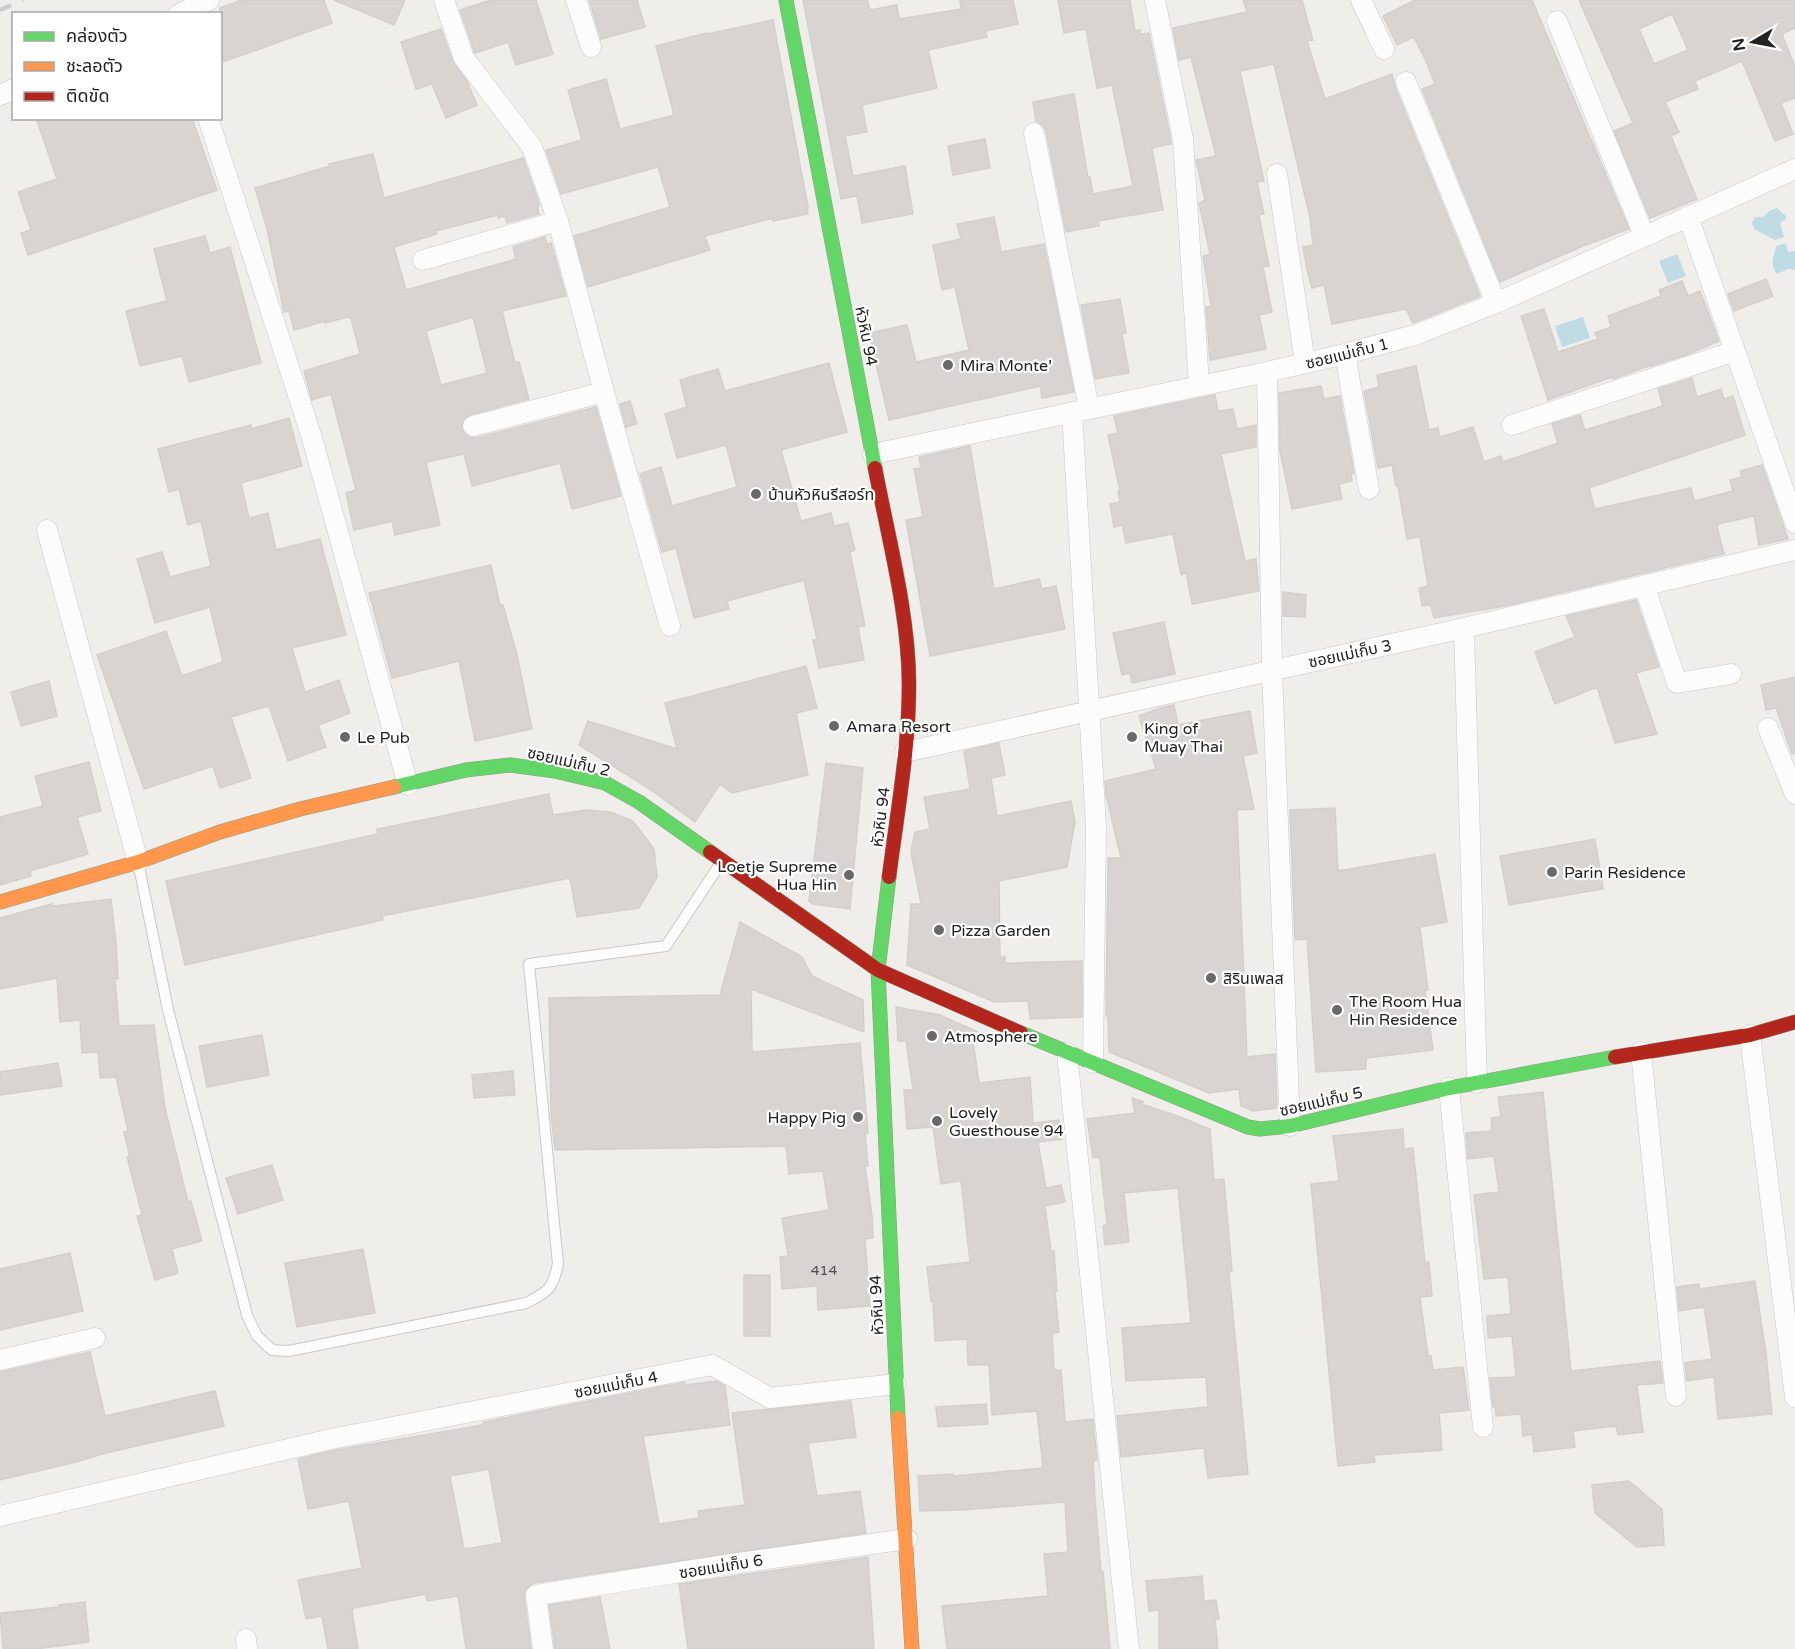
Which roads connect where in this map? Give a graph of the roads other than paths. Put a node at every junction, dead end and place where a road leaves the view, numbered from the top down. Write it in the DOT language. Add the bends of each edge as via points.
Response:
graph roads {
  1 [pos="209,0"];
  2 [pos="444,0"];
  3 [pos="576,0"];
  4 [pos="786,0"];
  5 [pos="1155,0"];
  6 [pos="1361,0"];
  7 [pos="183,12"];
  8 [pos="1557,21"];
  9 [pos="591,47"];
  10 [pos="1384,49"];
  11 [pos="1406,82"];
  12 [pos="209,120"];
  13 [pos="1034,133"];
  14 [pos="1795,169"];
  15 [pos="1277,174"];
  16 [pos="1688,216"];
  17 [pos="558,221"];
  18 [pos="1644,235"];
  19 [pos="423,260"];
  20 [pos="1496,303"];
  21 [pos="1735,351"];
  22 [pos="1346,354"];
  23 [pos="1305,363"];
  24 [pos="1267,372"];
  25 [pos="1199,385"];
  26 [pos="604,392"];
  27 [pos="1080,410"];
  28 [pos="1512,425"];
  29 [pos="473,426"];
  30 [pos="873,454"];
  31 [pos="1369,489"];
  32 [pos="1795,523"];
  33 [pos="47,530"];
  34 [pos="1795,550"];
  35 [pos="1644,585"];
  36 [pos="670,626"];
  37 [pos="1464,628"];
  38 [pos="1272,670"];
  39 [pos="1731,674"];
  40 [pos="1089,711"];
  41 [pos="1768,728"];
  42 [pos="905,752"];
  43 [pos="408,785"];
  44 [pos="1795,794"];
  45 [pos="723,860"];
  46 [pos="138,862"];
  47 [pos="0,902"];
  48 [pos="878,970"];
  49 [pos="1795,1022"];
  50 [pos="1750,1035"];
  51 [pos="1641,1052"];
  52 [pos="1067,1053"];
  53 [pos="1093,1063"];
  54 [pos="1477,1083"];
  55 [pos="1449,1088"];
  56 [pos="1290,1126"];
  57 [pos="95,1338"];
  58 [pos="0,1360"];
  59 [pos="896,1383"];
  60 [pos="1676,1396"];
  61 [pos="1795,1397"];
  62 [pos="1484,1427"];
  63 [pos="0,1516"];
  64 [pos="907,1539"];
  65 [pos="543,1649"];
  66 [pos="912,1649"];
  67 [pos="1129,1649"];
  1 -- 7 [label="street"];
  2 -- 17 [label="street" via="464,58 532,147"];
  3 -- 9 [label="street"];
  4 -- 30 [label="street, หัวหิน 94"];
  5 -- 25 [label="street" via="1183,139"];
  6 -- 10 [label="street"];
  8 -- 18 [label="street"];
  11 -- 20 [label="street"];
  12 -- 43 [label="street" via="312,438"];
  13 -- 27 [label="street"];
  14 -- 16 [label="street, ซอยแม่เก็บ 1"];
  15 -- 23 [label="street"];
  16 -- 18 [label="street, ซอยแม่เก็บ 1"];
  16 -- 21 [label="street"];
  17 -- 19 [label="street"];
  17 -- 26 [label="street"];
  18 -- 20 [label="street, ซอยแม่เก็บ 1"];
  20 -- 22 [label="street, ซอยแม่เก็บ 1" via="1415,335"];
  21 -- 28 [label="street"];
  21 -- 32 [label="street"];
  22 -- 23 [label="street, ซอยแม่เก็บ 1"];
  22 -- 31 [label="street"];
  23 -- 24 [label="street, ซอยแม่เก็บ 1"];
  24 -- 25 [label="street, ซอยแม่เก็บ 1"];
  24 -- 38 [label="street"];
  25 -- 27 [label="street, ซอยแม่เก็บ 1"];
  26 -- 29 [label="street"];
  26 -- 36 [label="street"];
  27 -- 30 [label="street, ซอยแม่เก็บ 1"];
  27 -- 40 [label="street"];
  30 -- 42 [label="street, หัวหิน 94" via="905,627 909,685"];
  33 -- 46 [label="street"];
  34 -- 35 [label="street, ซอยแม่เก็บ 3"];
  35 -- 37 [label="street, ซอยแม่เก็บ 3"];
  35 -- 39 [label="street" via="1677,683"];
  37 -- 38 [label="street, ซอยแม่เก็บ 3"];
  37 -- 54 [label="street"];
  38 -- 40 [label="street, ซอยแม่เก็บ 3"];
  38 -- 56 [label="street"];
  40 -- 42 [label="street, ซอยแม่เก็บ 3"];
  40 -- 53 [label="street" via="1096,827"];
  41 -- 44 [label="street"];
  42 -- 48 [label="street, หัวหิน 94"];
  43 -- 45 [label="street, ซอยแม่เก็บ 2" via="466,770 510,765 555,771 605,783"];
  43 -- 46 [label="street, ซอยแม่เก็บ 2" via="300,808"];
  45 -- 46 [label="lane" via="666,946 529,964 558,1264 555,1283 526,1303 289,1351 272,1350 257,1336 246,1315 168,1010"];
  45 -- 48 [label="street, ซอยแม่เก็บ 2"];
  46 -- 47 [label="street, ซอยแม่เก็บ 2"];
  48 -- 52 [label="street, ซอยแม่เก็บ 5"];
  48 -- 59 [label="street, หัวหิน 94"];
  49 -- 50 [label="street, ซอยแม่เก็บ 5"];
  50 -- 51 [label="street, ซอยแม่เก็บ 5"];
  50 -- 61 [label="street"];
  51 -- 54 [label="street, ซอยแม่เก็บ 5"];
  51 -- 60 [label="street"];
  52 -- 53 [label="street, ซอยแม่เก็บ 5"];
  52 -- 67 [label="street"];
  53 -- 56 [label="street, ซอยแม่เก็บ 5" via="1248,1127"];
  54 -- 55 [label="street, ซอยแม่เก็บ 5"];
  55 -- 56 [label="street, ซอยแม่เก็บ 5"];
  55 -- 62 [label="street"];
  57 -- 58 [label="street"];
  59 -- 63 [label="street, ซอยแม่เก็บ 4" via="770,1398 712,1365 331,1439"];
  59 -- 64 [label="street, หัวหิน 94"];
  64 -- 65 [label="street, ซอยแม่เก็บ 6" via="536,1595"];
  64 -- 66 [label="street, หัวหิน 94"];
}
